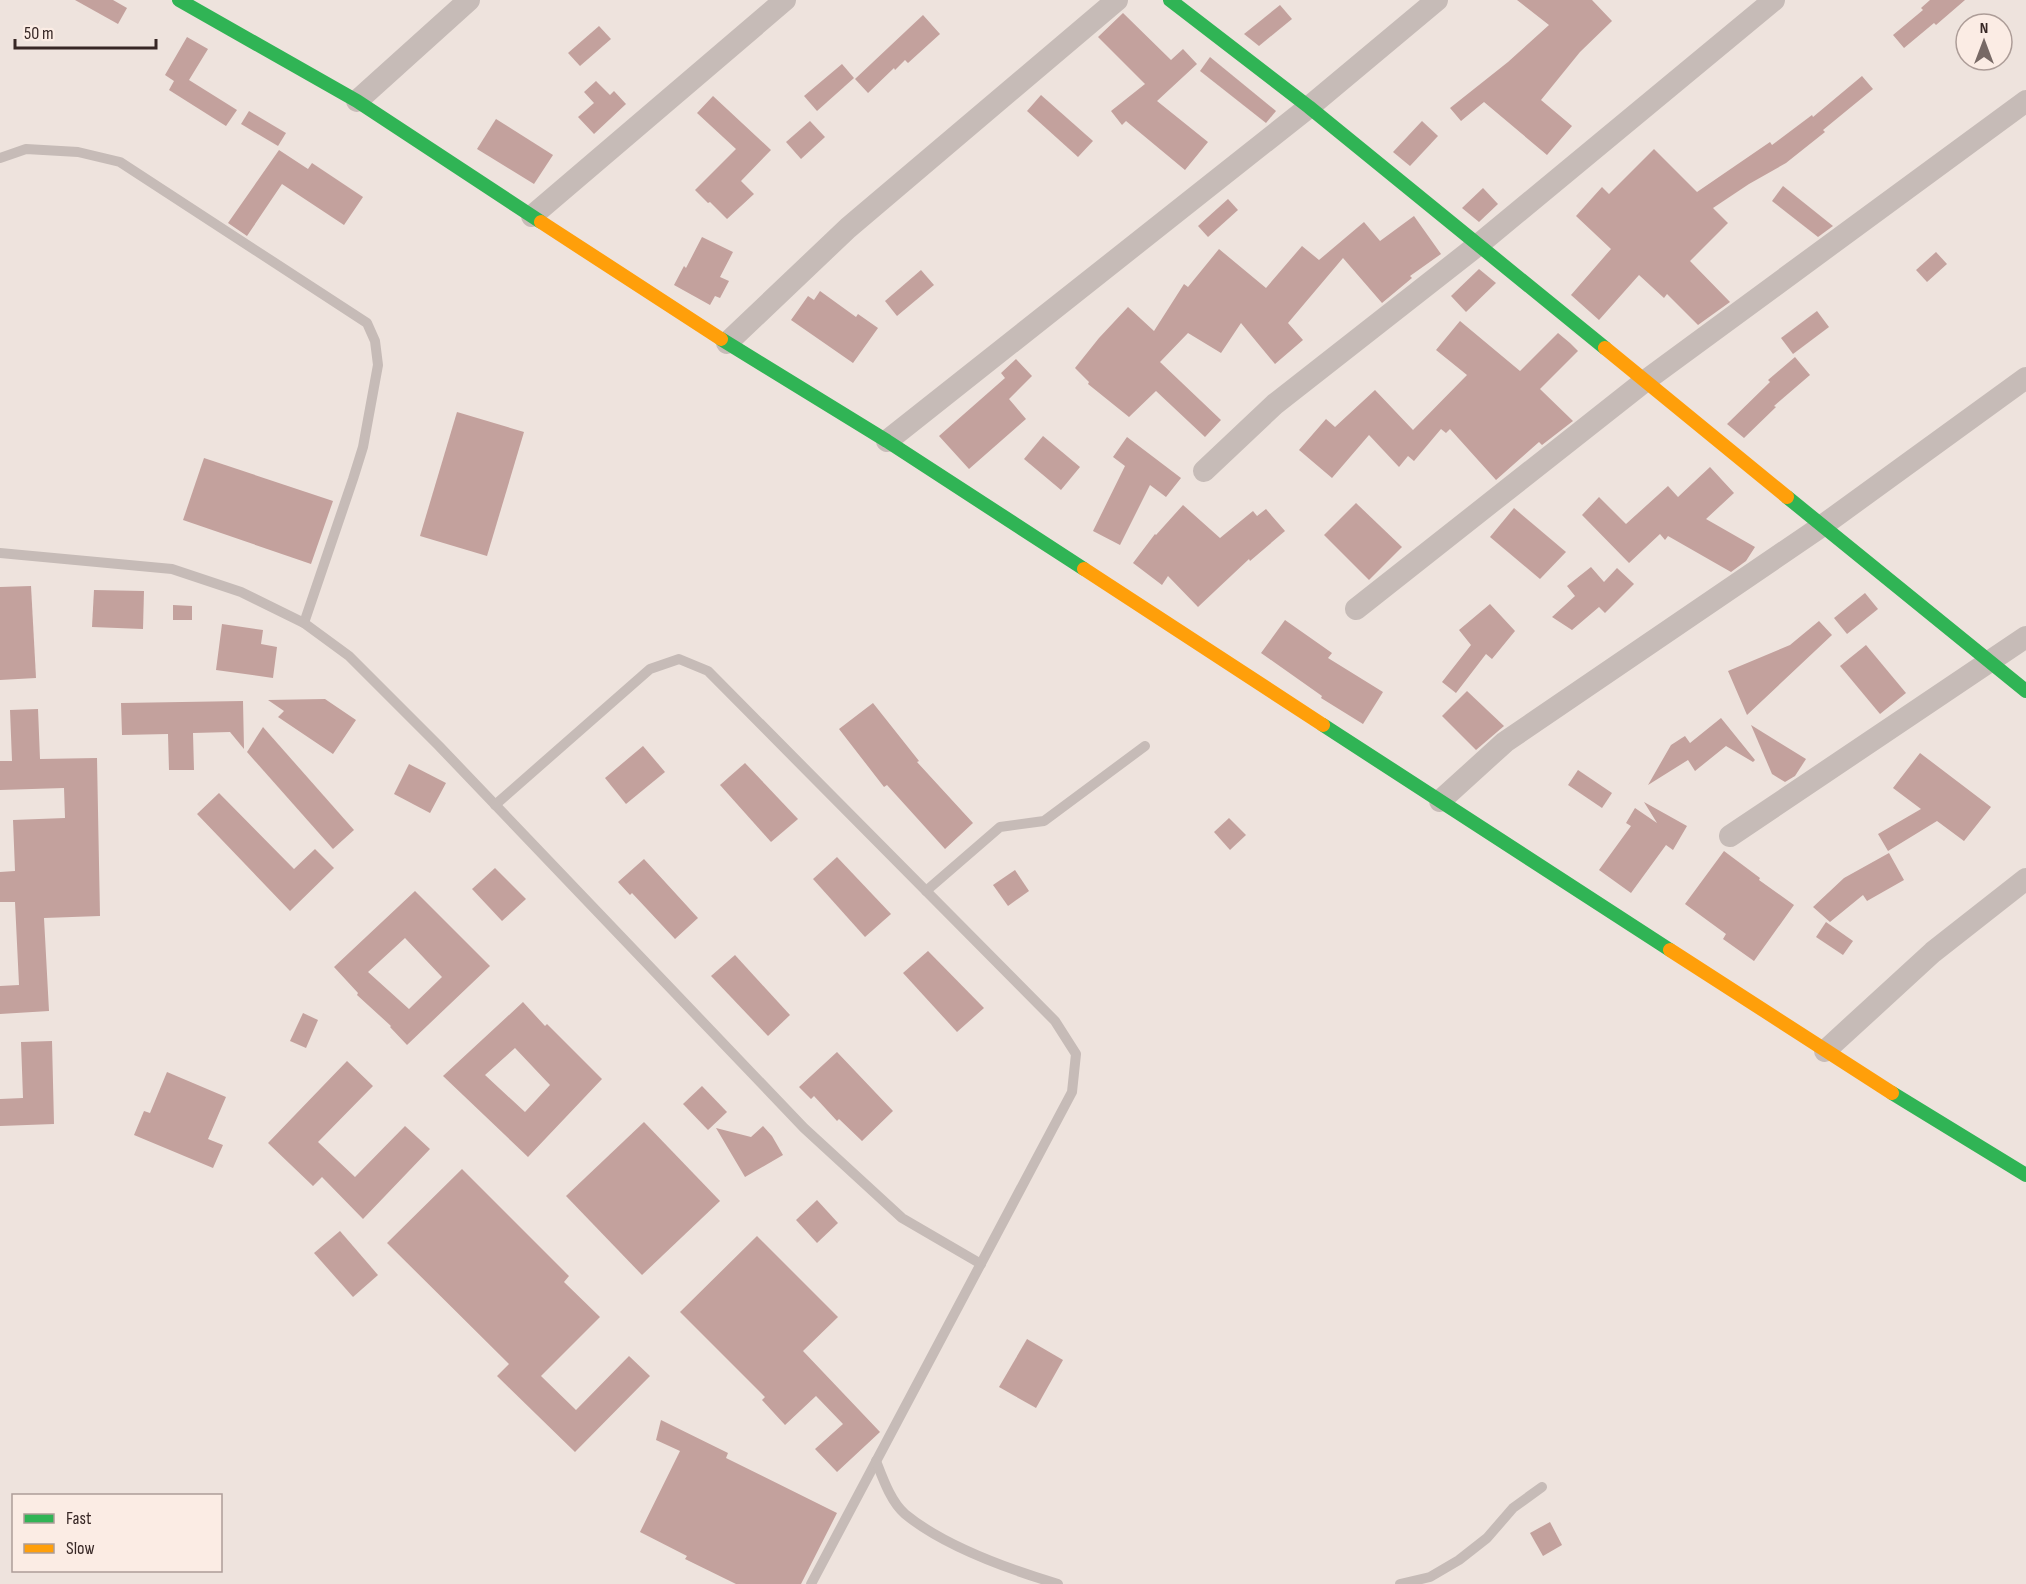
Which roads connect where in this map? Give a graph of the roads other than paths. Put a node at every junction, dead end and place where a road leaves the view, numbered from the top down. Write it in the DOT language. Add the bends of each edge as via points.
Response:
graph roads {
  1 [pos="179,0"];
  2 [pos="469,0"];
  3 [pos="785,0"];
  4 [pos="1117,0"];
  5 [pos="1170,0"];
  6 [pos="1437,0"];
  7 [pos="1774,0"];
  8 [pos="357,100"];
  9 [pos="2026,101"];
  10 [pos="1309,107"];
  11 [pos="0,158"];
  12 [pos="532,216"];
  13 [pos="1478,245"];
  14 [pos="727,343"];
  15 [pos="2026,378"];
  16 [pos="1646,381"];
  17 [pos="887,441"];
  18 [pos="1204,471"];
  19 [pos="1822,526"];
  20 [pos="0,553"];
  21 [pos="1356,609"];
  22 [pos="304,623"];
  23 [pos="2026,637"];
  24 [pos="1990,662"];
  25 [pos="2026,691"];
  26 [pos="1145,746"];
  27 [pos="1440,801"];
  28 [pos="495,805"];
  29 [pos="1730,836"];
  30 [pos="2026,879"];
  31 [pos="926,891"];
  32 [pos="1825,1051"];
  33 [pos="2026,1175"];
  34 [pos="981,1264"];
  35 [pos="876,1461"];
  36 [pos="1542,1487"];
  37 [pos="811,1584"];
  38 [pos="1058,1584"];
  39 [pos="1400,1584"];
  1 -- 8 [label="street"];
  2 -- 8 [label="street"];
  3 -- 12 [label="street"];
  4 -- 14 [label="street" via="848,228"];
  5 -- 10 [label="street"];
  6 -- 10 [label="street"];
  7 -- 13 [label="street"];
  8 -- 12 [label="street"];
  9 -- 16 [label="street"];
  10 -- 13 [label="street"];
  10 -- 17 [label="street"];
  11 -- 22 [label="lane" via="26,149 78,152 120,162 367,323 375,341 378,365 363,447"];
  12 -- 14 [label="street"];
  13 -- 16 [label="street"];
  13 -- 18 [label="street" via="1275,404"];
  14 -- 17 [label="street"];
  15 -- 19 [label="street"];
  16 -- 19 [label="street"];
  16 -- 21 [label="street"];
  17 -- 27 [label="street"];
  19 -- 24 [label="street"];
  19 -- 27 [label="street" via="1505,742"];
  20 -- 22 [label="lane" via="172,569 241,592"];
  22 -- 28 [label="lane" via="349,656"];
  23 -- 24 [label="street"];
  24 -- 25 [label="street"];
  24 -- 29 [label="street"];
  26 -- 31 [label="lane" via="1044,821 1000,827"];
  27 -- 32 [label="street"];
  28 -- 31 [label="lane" via="650,669 679,659 708,671"];
  28 -- 34 [label="lane" via="804,1128 902,1218"];
  30 -- 32 [label="street" via="1933,952"];
  31 -- 34 [label="lane" via="1055,1021 1076,1054 1072,1092"];
  32 -- 33 [label="street"];
  34 -- 35 [label="lane"];
  35 -- 37 [label="lane"];
  35 -- 38 [label="lane" via="886,1486 904,1513 951,1543"];
  36 -- 39 [label="lane" via="1459,1560 1430,1577"];
}
